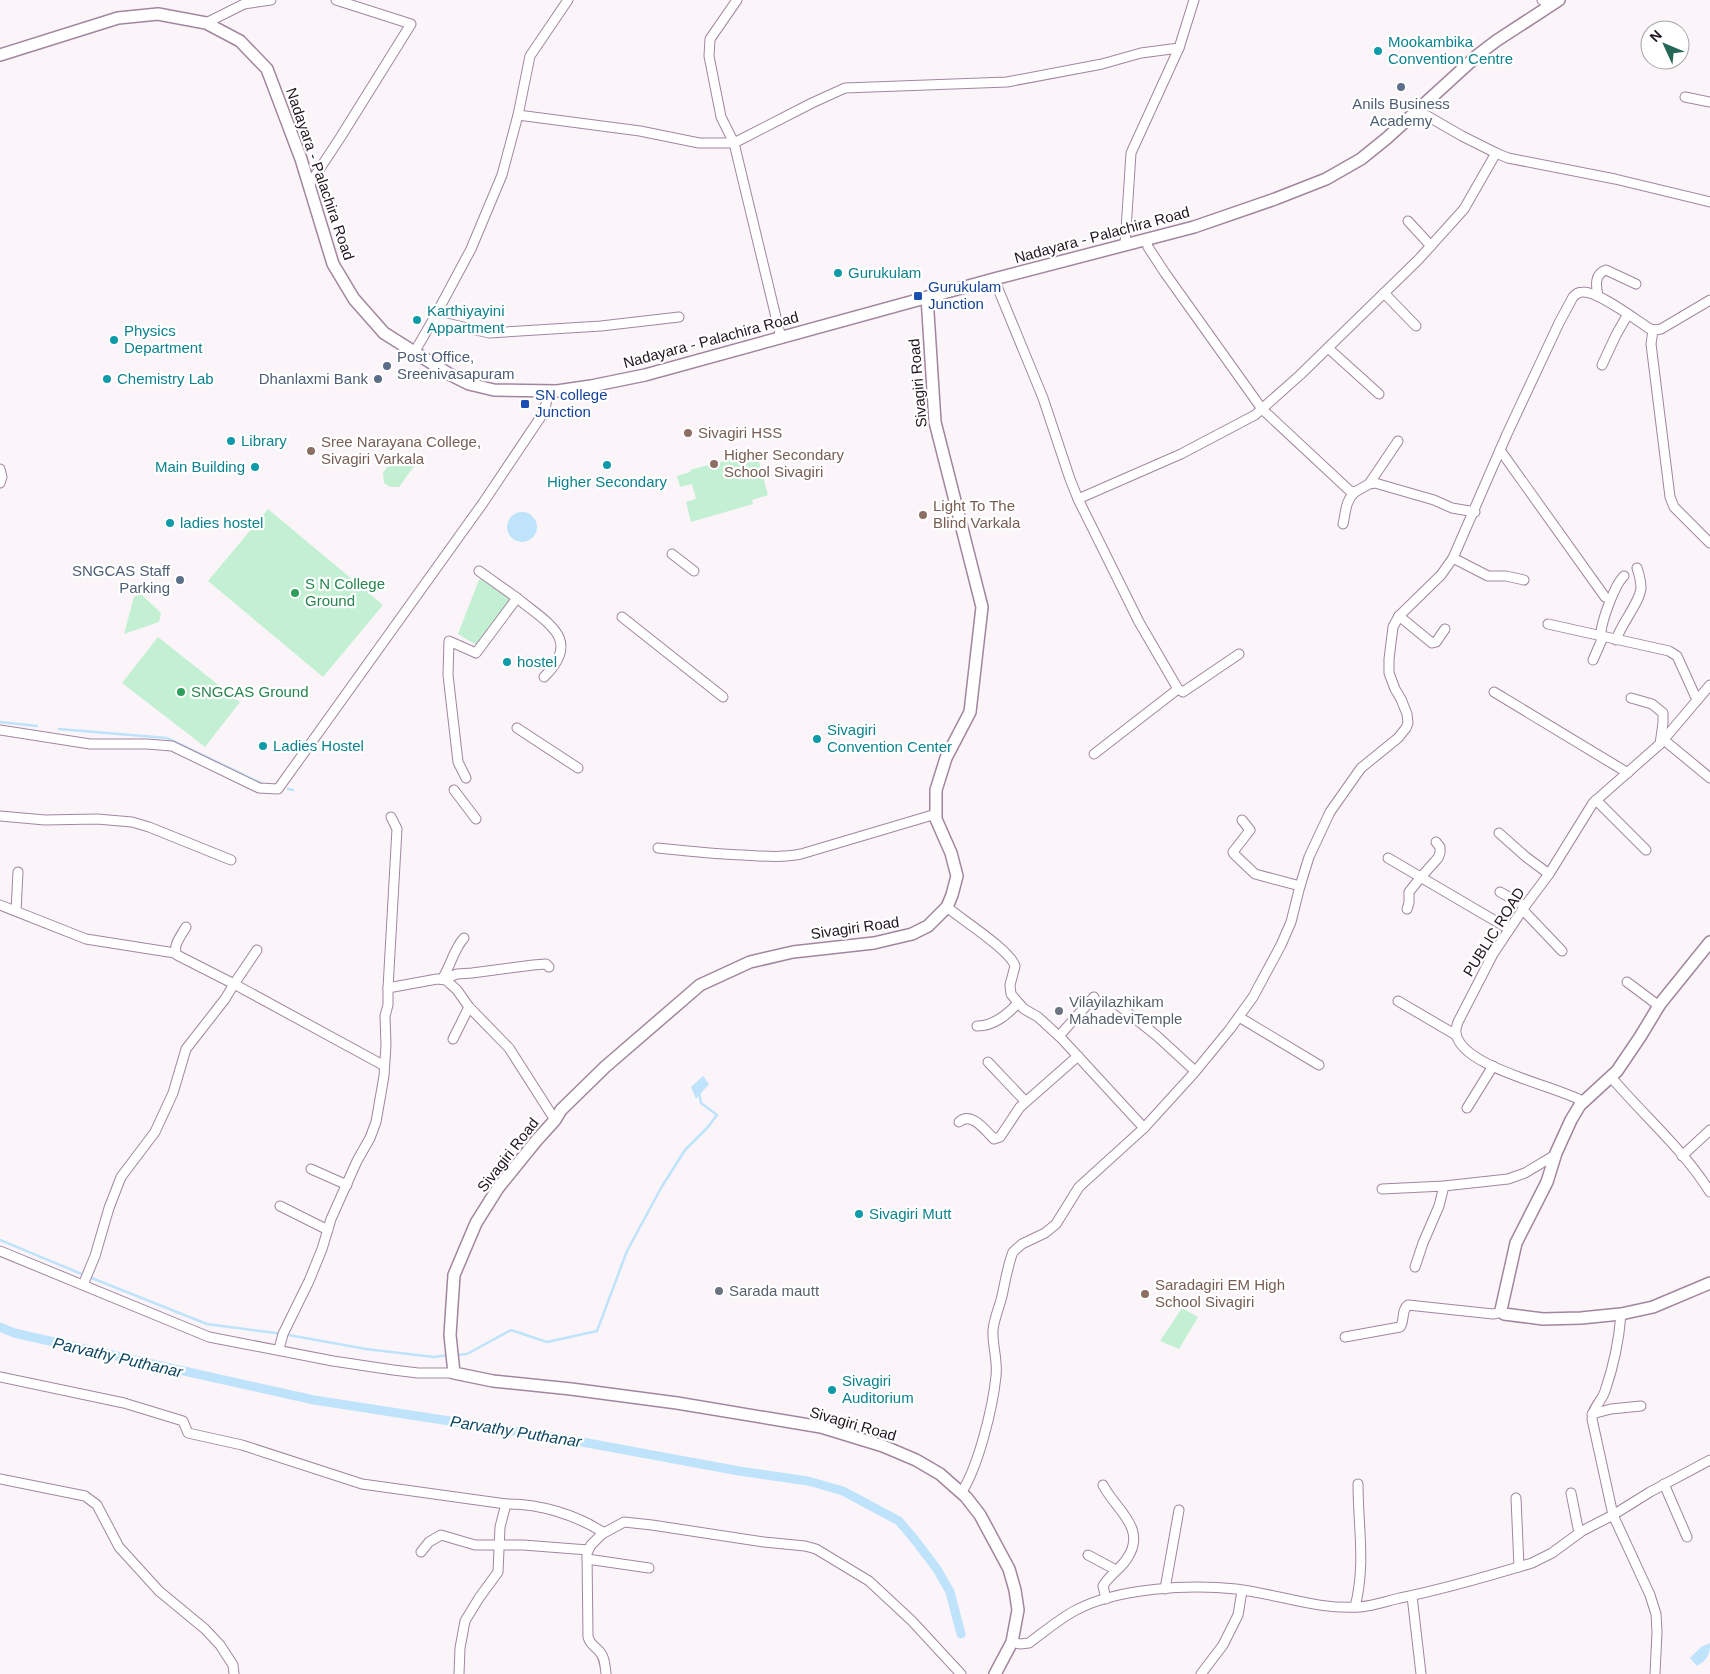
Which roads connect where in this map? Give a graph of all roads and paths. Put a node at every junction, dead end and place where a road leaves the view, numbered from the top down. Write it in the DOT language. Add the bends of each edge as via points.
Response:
graph roads {
  1 [pos="271,0"];
  2 [pos="336,0"];
  3 [pos="568,0"];
  4 [pos="738,0"];
  5 [pos="1194,0"];
  6 [pos="1551,2"];
  7 [pos="206,23"];
  8 [pos="1180,48"];
  9 [pos="0,55"];
  10 [pos="1685,97"];
  11 [pos="1710,102"];
  12 [pos="1417,110"];
  13 [pos="518,116"];
  14 [pos="734,143"];
  15 [pos="1496,154"];
  16 [pos="309,185"];
  17 [pos="1710,202"];
  18 [pos="1408,221"];
  19 [pos="1146,240"];
  20 [pos="1125,245"];
  21 [pos="1431,246"];
  22 [pos="994,278"];
  23 [pos="1636,284"];
  24 [pos="1384,293"];
  25 [pos="1598,296"];
  26 [pos="927,297"];
  27 [pos="1710,300"];
  28 [pos="1628,314"];
  29 [pos="679,317"];
  30 [pos="434,320"];
  31 [pos="1416,326"];
  32 [pos="1653,330"];
  33 [pos="781,338"];
  34 [pos="1328,348"];
  35 [pos="415,351"];
  36 [pos="1602,365"];
  37 [pos="548,392"];
  38 [pos="1379,394"];
  39 [pos="1262,409"];
  40 [pos="1398,441"];
  41 [pos="1500,450"];
  42 [pos="0,470"];
  43 [pos="0,482"];
  44 [pos="1369,484"];
  45 [pos="1355,492"];
  46 [pos="1078,499"];
  47 [pos="1474,512"];
  48 [pos="1343,524"];
  49 [pos="1710,543"];
  50 [pos="672,554"];
  51 [pos="1453,558"];
  52 [pos="1637,568"];
  53 [pos="694,571"];
  54 [pos="479,572"];
  55 [pos="1624,576"];
  56 [pos="1524,580"];
  57 [pos="1605,597"];
  58 [pos="518,598"];
  59 [pos="1399,616"];
  60 [pos="622,617"];
  61 [pos="1548,624"];
  62 [pos="1445,629"];
  63 [pos="1602,636"];
  64 [pos="1616,640"];
  65 [pos="1239,654"];
  66 [pos="1594,660"];
  67 [pos="544,676"];
  68 [pos="1710,685"];
  69 [pos="1178,689"];
  70 [pos="1494,692"];
  71 [pos="723,697"];
  72 [pos="1631,698"];
  73 [pos="1697,700"];
  74 [pos="518,728"];
  75 [pos="0,730"];
  76 [pos="1662,742"];
  77 [pos="1094,754"];
  78 [pos="578,768"];
  79 [pos="1628,773"];
  80 [pos="466,778"];
  81 [pos="1710,778"];
  82 [pos="454,790"];
  83 [pos="1596,800"];
  84 [pos="936,814"];
  85 [pos="0,816"];
  86 [pos="391,817"];
  87 [pos="476,819"];
  88 [pos="1242,820"];
  89 [pos="1498,833"];
  90 [pos="1436,842"];
  91 [pos="658,848"];
  92 [pos="1646,850"];
  93 [pos="1388,858"];
  94 [pos="231,860"];
  95 [pos="18,872"];
  96 [pos="1549,874"];
  97 [pos="1421,877"];
  98 [pos="1300,886"];
  99 [pos="1504,891"];
  100 [pos="0,906"];
  101 [pos="1525,906"];
  102 [pos="947,907"];
  103 [pos="1407,909"];
  104 [pos="16,911"];
  105 [pos="186,927"];
  106 [pos="1509,929"];
  107 [pos="464,938"];
  108 [pos="1710,942"];
  109 [pos="257,950"];
  110 [pos="1562,951"];
  111 [pos="175,953"];
  112 [pos="549,967"];
  113 [pos="442,979"];
  114 [pos="1628,982"];
  115 [pos="234,984"];
  116 [pos="388,988"];
  117 [pos="1094,998"];
  118 [pos="1398,1001"];
  119 [pos="1018,1003"];
  120 [pos="1117,1004"];
  121 [pos="469,1006"];
  122 [pos="1659,1006"];
  123 [pos="1239,1017"];
  124 [pos="977,1026"];
  125 [pos="1456,1035"];
  126 [pos="1059,1036"];
  127 [pos="453,1038"];
  128 [pos="1078,1056"];
  129 [pos="988,1062"];
  130 [pos="381,1064"];
  131 [pos="1319,1065"];
  132 [pos="1493,1066"];
  133 [pos="1195,1071"];
  134 [pos="1611,1077"];
  135 [pos="1025,1101"];
  136 [pos="1584,1102"];
  137 [pos="1467,1108"];
  138 [pos="555,1120"];
  139 [pos="959,1122"];
  140 [pos="1144,1128"];
  141 [pos="1710,1130"];
  142 [pos="1555,1155"];
  143 [pos="1682,1156"];
  144 [pos="311,1169"];
  145 [pos="347,1186"];
  146 [pos="1444,1186"];
  147 [pos="1382,1189"];
  148 [pos="1710,1192"];
  149 [pos="280,1206"];
  150 [pos="328,1230"];
  151 [pos="0,1251"];
  152 [pos="1416,1267"];
  153 [pos="1710,1283"];
  154 [pos="83,1285"];
  155 [pos="1503,1312"];
  156 [pos="1621,1314"];
  157 [pos="1346,1337"];
  158 [pos="280,1350"];
  159 [pos="454,1373"];
  160 [pos="0,1377"];
  161 [pos="1641,1406"];
  162 [pos="1592,1414"];
  163 [pos="1710,1460"];
  164 [pos="0,1479"];
  165 [pos="1103,1484"];
  166 [pos="1358,1484"];
  167 [pos="1664,1484"];
  168 [pos="961,1493"];
  169 [pos="1571,1493"];
  170 [pos="1516,1498"];
  171 [pos="506,1504"];
  172 [pos="1179,1510"];
  173 [pos="1613,1515"];
  174 [pos="604,1532"];
  175 [pos="1579,1533"];
  176 [pos="1687,1537"];
  177 [pos="499,1546"];
  178 [pos="421,1552"];
  179 [pos="587,1555"];
  180 [pos="1088,1555"];
  181 [pos="1519,1567"];
  182 [pos="649,1568"];
  183 [pos="1116,1570"];
  184 [pos="1165,1589"];
  185 [pos="1242,1591"];
  186 [pos="1412,1596"];
  187 [pos="1106,1599"];
  188 [pos="1355,1607"];
  189 [pos="1012,1642"];
  190 [pos="234,1674"];
  191 [pos="459,1674"];
  192 [pos="606,1674"];
  193 [pos="961,1674"];
  194 [pos="995,1674"];
  195 [pos="1201,1674"];
  196 [pos="1421,1674"];
  197 [pos="1655,1674"];
  1 -- 7 [label="street" via="244,4"];
  2 -- 16 [label="street" via="411,24"];
  3 -- 13 [label="street" via="530,56"];
  4 -- 14 [label="street" via="710,39 709,56 721,117"];
  5 -- 8 [label="street"];
  6 -- 12 [label="main road, Nadayara - Palachira Road" via="1480,54"];
  7 -- 9 [label="main road, Nadayara - Palachira Road" via="158,14 118,18"];
  7 -- 16 [label="main road, Nadayara - Palachira Road" via="240,40 267,69"];
  8 -- 14 [label="street" via="1141,53 1102,64 1007,82 845,88"];
  8 -- 20 [label="street" via="1130,153"];
  10 -- 11 [label="street"];
  12 -- 15 [label="street"];
  12 -- 19 [label="main road, Nadayara - Palachira Road" via="1361,159 1326,179 1227,216"];
  13 -- 14 [label="street" via="640,130 699,144"];
  13 -- 30 [label="street" via="502,175 471,249"];
  14 -- 33 [label="street"];
  15 -- 17 [label="street"];
  15 -- 21 [label="street" via="1464,210"];
  16 -- 35 [label="main road, Nadayara - Palachira Road" via="333,264 354,299 384,333"];
  18 -- 21 [label="street"];
  19 -- 20 [label="main road, Nadayara - Palachira Road"];
  19 -- 39 [label="street" via="1165,273"];
  20 -- 22 [label="main road, Nadayara - Palachira Road"];
  21 -- 24 [label="street"];
  22 -- 26 [label="main road, Nadayara - Palachira Road"];
  22 -- 46 [label="street" via="1044,398"];
  23 -- 25 [label="street" via="1602,271 1596,282"];
  24 -- 31 [label="street"];
  24 -- 34 [label="street"];
  25 -- 28 [label="street"];
  25 -- 41 [label="street" via="1584,292 1573,297"];
  26 -- 33 [label="main road, Nadayara - Palachira Road"];
  26 -- 84 [label="main road, Sivagiri Road" via="935,422 982,607 970,712 946,758 936,790"];
  27 -- 32 [label="street" via="1661,329"];
  28 -- 32 [label="street"];
  28 -- 36 [label="street"];
  29 -- 30 [label="street" via="601,326 489,332"];
  30 -- 35 [label="street"];
  32 -- 49 [label="street" via="1651,344 1670,497 1674,507"];
  33 -- 37 [label="main road, Nadayara - Palachira Road" via="645,375"];
  34 -- 38 [label="street"];
  34 -- 39 [label="street"];
  35 -- 37 [label="main road, Nadayara - Palachira Road" via="449,374 476,386"];
  37 -- 75 [label="street" via="542,415 483,503 278,789 260,788 172,746 90,744"];
  39 -- 45 [label="street"];
  39 -- 46 [label="street" via="1181,454"];
  40 -- 44 [label="street"];
  41 -- 47 [label="street"];
  41 -- 57 [label="street"];
  42 -- 43 [label="street"];
  44 -- 45 [label="street"];
  44 -- 47 [label="street" via="1375,483"];
  45 -- 48 [label="street" via="1345,507"];
  46 -- 69 [label="street" via="1139,622"];
  47 -- 51 [label="street"];
  50 -- 53 [label="street"];
  51 -- 56 [label="street" via="1488,576"];
  51 -- 59 [label="street" via="1441,575"];
  52 -- 64 [label="street" via="1640,594"];
  54 -- 58 [label="street"];
  55 -- 63 [label="street" via="1615,587 1601,628"];
  58 -- 67 [label="street" via="556,630 562,644 560,655"];
  58 -- 80 [label="street" via="476,653 449,641 448,676 458,762"];
  59 -- 62 [label="street" via="1432,643"];
  59 -- 98 [label="street" via="1390,642 1389,673 1408,723 1398,738 1351,780 1321,830"];
  60 -- 71 [label="street"];
  61 -- 63 [label="street"];
  63 -- 64 [label="street"];
  63 -- 66 [label="street"];
  64 -- 73 [label="street" via="1669,650 1685,672"];
  65 -- 69 [label="street" via="1183,692"];
  68 -- 73 [label="street, PUBLIC ROAD"];
  69 -- 77 [label="street"];
  70 -- 79 [label="street"];
  72 -- 76 [label="street" via="1652,704 1663,713"];
  73 -- 76 [label="street, PUBLIC ROAD"];
  74 -- 78 [label="street"];
  76 -- 79 [label="street, PUBLIC ROAD"];
  76 -- 81 [label="street"];
  79 -- 83 [label="street, PUBLIC ROAD"];
  82 -- 87 [label="street"];
  83 -- 92 [label="street"];
  83 -- 96 [label="street, PUBLIC ROAD"];
  84 -- 91 [label="street" via="794,855 764,856"];
  84 -- 102 [label="main road, Sivagiri Road" via="958,876"];
  85 -- 94 [label="street" via="132,822"];
  86 -- 116 [label="street" via="397,829"];
  88 -- 98 [label="street" via="1250,830 1234,854 1255,874"];
  89 -- 96 [label="street"];
  90 -- 97 [label="street" via="1440,853"];
  93 -- 97 [label="street"];
  95 -- 104 [label="street"];
  96 -- 101 [label="street, PUBLIC ROAD"];
  97 -- 103 [label="street" via="1410,890"];
  97 -- 106 [label="street"];
  98 -- 123 [label="street" via="1281,945"];
  99 -- 101 [label="street"];
  100 -- 104 [label="street"];
  101 -- 106 [label="street, PUBLIC ROAD"];
  101 -- 110 [label="street"];
  102 -- 119 [label="street" via="1013,961 1015,968 1010,987"];
  102 -- 138 [label="main road, Sivagiri Road" via="928,926 912,934 874,943 793,952 750,962 700,986 605,1067"];
  104 -- 111 [label="street" via="86,939"];
  105 -- 111 [label="street"];
  106 -- 125 [label="street, PUBLIC ROAD" via="1460,1016"];
  107 -- 113 [label="street"];
  108 -- 122 [label="main road"];
  109 -- 115 [label="street"];
  111 -- 115 [label="street"];
  112 -- 113 [label="street" via="546,964 533,965 457,974"];
  113 -- 116 [label="street"];
  113 -- 121 [label="street" via="457,990"];
  114 -- 122 [label="street"];
  115 -- 130 [label="street"];
  115 -- 154 [label="street" via="186,1049 173,1092 155,1132 122,1177"];
  116 -- 145 [label="street" via="384,1068 376,1122"];
  117 -- 126 [label="street"];
  118 -- 125 [label="street"];
  119 -- 124 [label="street" via="998,1020"];
  119 -- 126 [label="street"];
  120 -- 133 [label="street"];
  121 -- 127 [label="street"];
  121 -- 138 [label="street" via="508,1048"];
  122 -- 134 [label="main road"];
  123 -- 131 [label="street"];
  123 -- 133 [label="street"];
  125 -- 132 [label="street" via="1465,1049"];
  126 -- 128 [label="street"];
  128 -- 135 [label="street"];
  128 -- 140 [label="street"];
  129 -- 135 [label="street"];
  132 -- 136 [label="street"];
  132 -- 137 [label="street"];
  133 -- 140 [label="street"];
  134 -- 136 [label="main road"];
  134 -- 143 [label="street"];
  135 -- 139 [label="street" via="997,1139 975,1121 964,1118"];
  136 -- 142 [label="main road" via="1571,1120"];
  138 -- 159 [label="main road, Sivagiri Road" via="498,1188 476,1223 454,1275 450,1335"];
  140 -- 168 [label="street" via="1084,1180 1056,1224 1013,1252 994,1320 996,1376 990,1411 978,1454"];
  141 -- 143 [label="street"];
  142 -- 146 [label="street" via="1508,1179"];
  142 -- 155 [label="main road" via="1548,1182 1516,1243"];
  143 -- 148 [label="street"];
  144 -- 145 [label="street"];
  145 -- 150 [label="street"];
  146 -- 147 [label="street"];
  146 -- 152 [label="street"];
  149 -- 150 [label="street"];
  150 -- 158 [label="street" via="309,1281 283,1334"];
  151 -- 154 [label="street"];
  153 -- 156 [label="main road" via="1653,1307"];
  154 -- 158 [label="street" via="208,1337"];
  155 -- 156 [label="main road" via="1543,1319"];
  155 -- 157 [label="street" via="1493,1314 1408,1305 1400,1327"];
  156 -- 162 [label="street" via="1615,1359 1605,1392"];
  158 -- 159 [label="street" via="393,1370"];
  159 -- 168 [label="main road, Sivagiri Road" via="493,1381 677,1403 821,1427 916,1460 940,1474"];
  160 -- 171 [label="street" via="124,1403 183,1421 188,1433 242,1445 362,1484"];
  161 -- 162 [label="street"];
  162 -- 173 [label="street"];
  163 -- 167 [label="street"];
  164 -- 190 [label="street" via="85,1496 97,1505 119,1547 159,1591 215,1640 233,1665"];
  165 -- 183 [label="street" via="1132,1528 1132,1549"];
  166 -- 188 [label="street" via="1362,1558"];
  167 -- 173 [label="street"];
  167 -- 176 [label="street"];
  168 -- 189 [label="main road, Sivagiri Road" via="980,1515 1009,1569 1018,1610"];
  169 -- 175 [label="street"];
  170 -- 181 [label="street"];
  171 -- 174 [label="street" via="555,1511"];
  171 -- 177 [label="street"];
  172 -- 184 [label="street"];
  173 -- 175 [label="street"];
  173 -- 197 [label="street" via="1656,1614"];
  174 -- 179 [label="street" via="591,1545"];
  174 -- 193 [label="street" via="624,1522 816,1549 869,1580"];
  175 -- 181 [label="street" via="1552,1553"];
  177 -- 178 [label="street" via="466,1544 441,1536 429,1542"];
  177 -- 179 [label="street" via="523,1545"];
  177 -- 191 [label="street" via="498,1572 465,1621"];
  179 -- 182 [label="street"];
  179 -- 192 [label="street" via="588,1636 603,1657"];
  180 -- 183 [label="street"];
  181 -- 186 [label="street"];
  183 -- 187 [label="street" via="1102,1586"];
  184 -- 185 [label="street"];
  184 -- 187 [label="street"];
  185 -- 188 [label="street" via="1336,1607"];
  185 -- 195 [label="street" via="1238,1615 1223,1645"];
  186 -- 188 [label="street"];
  186 -- 196 [label="street"];
  187 -- 189 [label="street" via="1074,1611 1029,1643"];
  189 -- 194 [label="main road, Sivagiri Road"];
}
